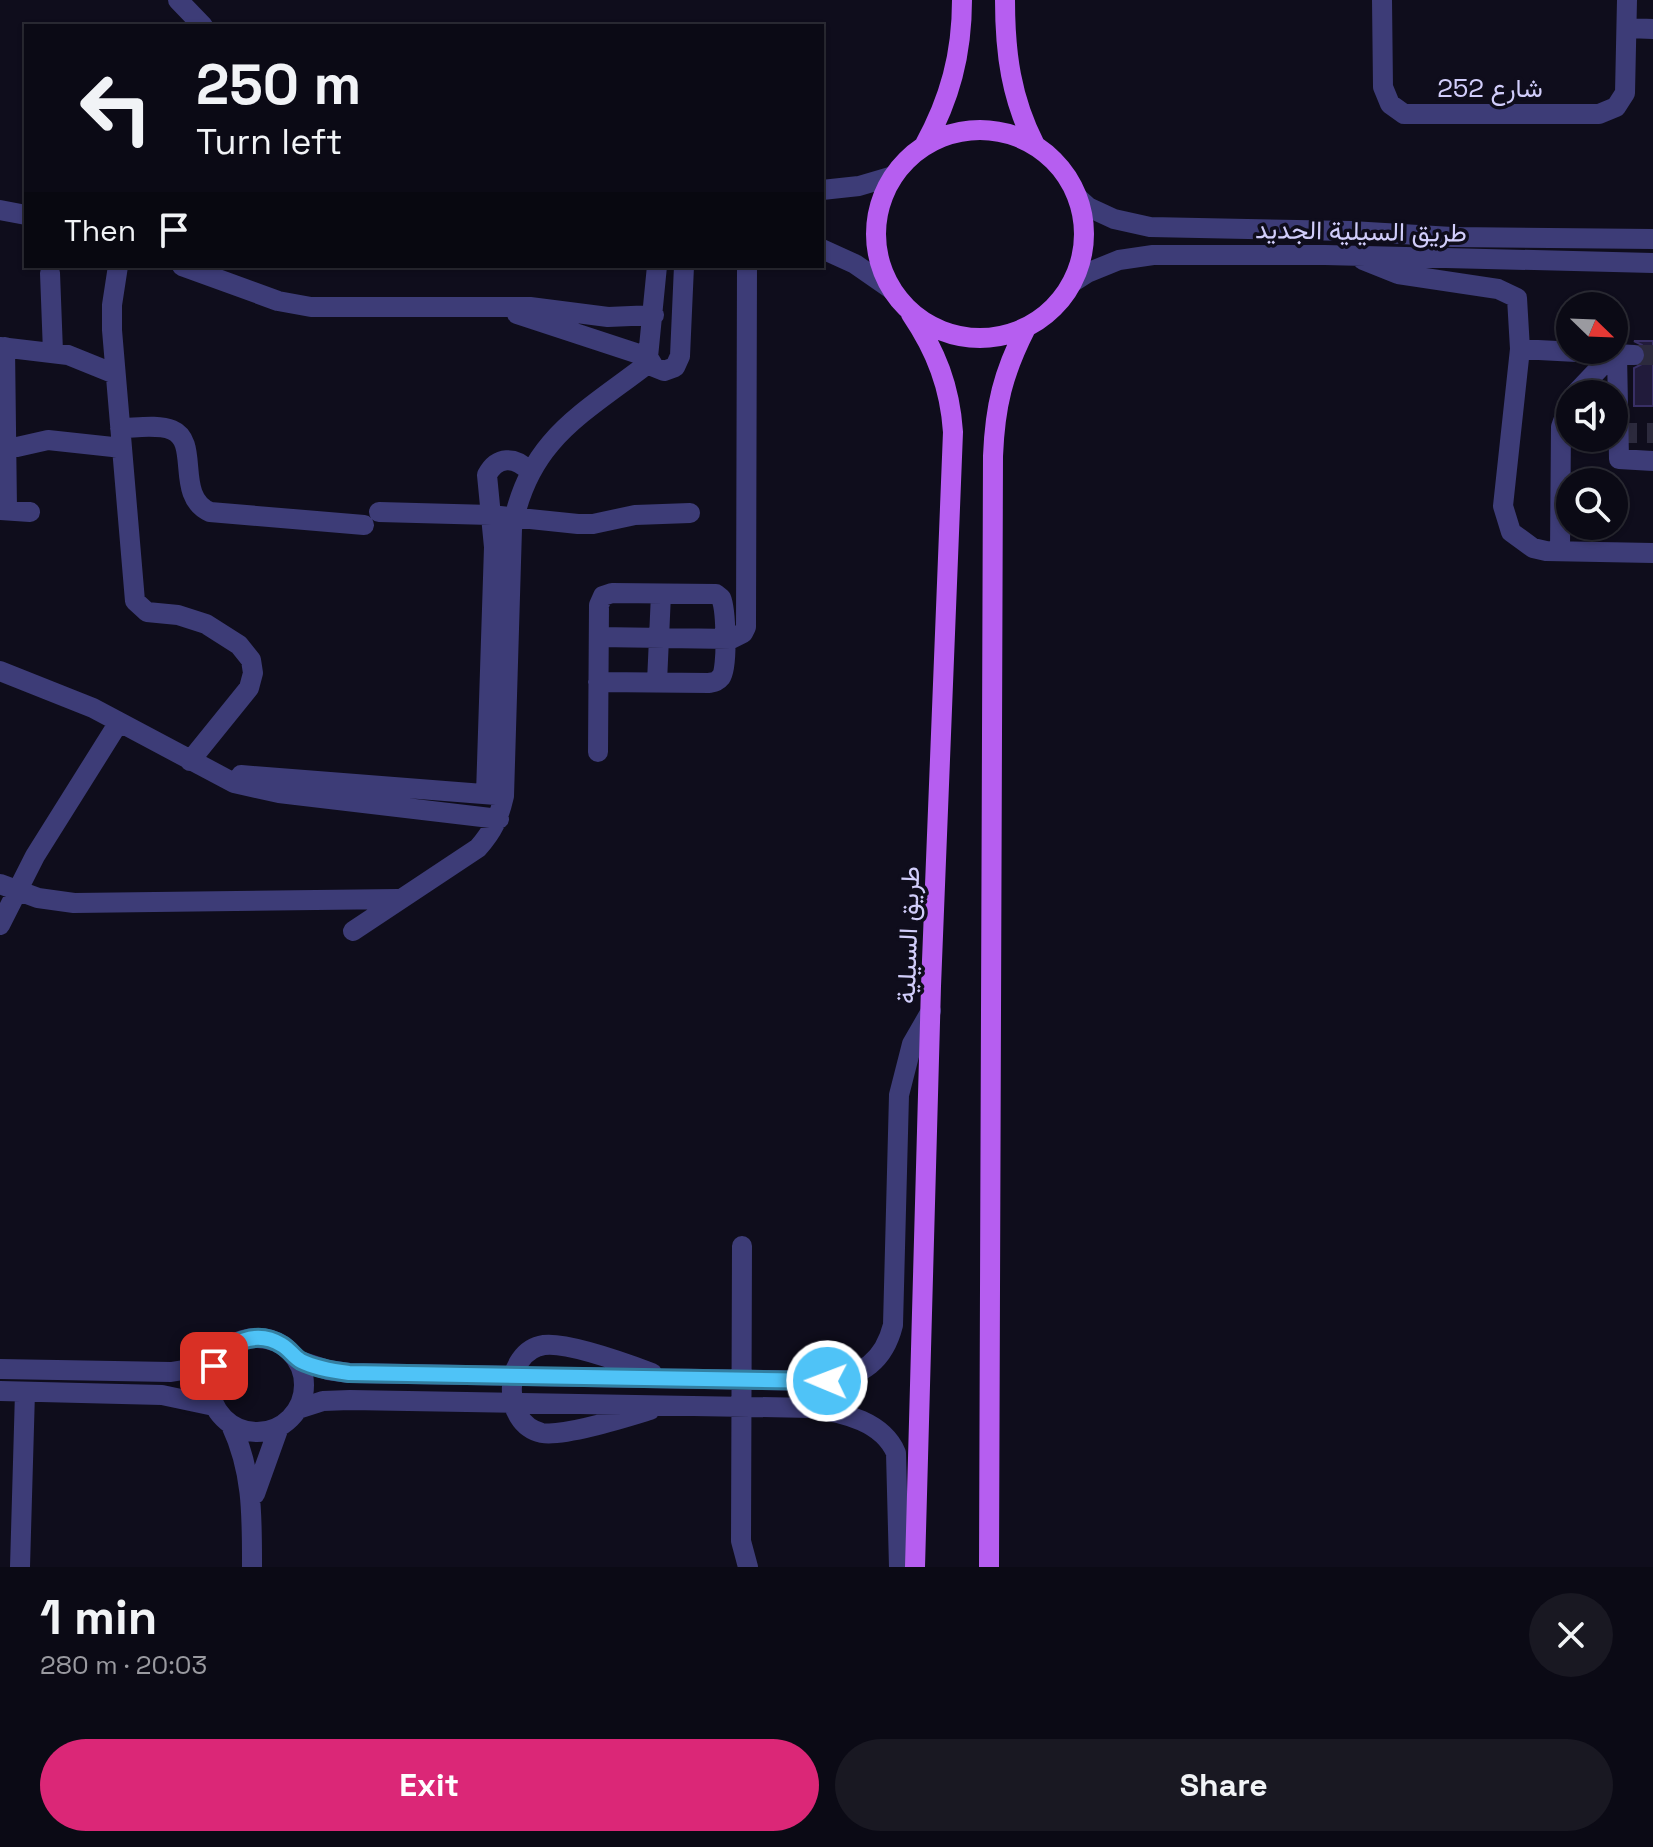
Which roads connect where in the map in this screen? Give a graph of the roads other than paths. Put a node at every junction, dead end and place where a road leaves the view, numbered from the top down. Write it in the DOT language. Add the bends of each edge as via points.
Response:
graph roads {
  1 [pos="178,0"];
  2 [pos="962,0"];
  3 [pos="1005,0"];
  4 [pos="1382,0"];
  5 [pos="1627,0"];
  6 [pos="201,24"];
  7 [pos="1627,28"];
  8 [pos="1653,29"];
  9 [pos="1035,145"];
  10 [pos="924,146"];
  11 [pos="893,176"];
  12 [pos="824,190"];
  13 [pos="1078,198"];
  14 [pos="0,210"];
  15 [pos="24,215"];
  16 [pos="1653,239"];
  17 [pos="824,250"];
  18 [pos="1352,256"];
  19 [pos="1653,263"];
  20 [pos="118,268"];
  21 [pos="187,268"];
  22 [pos="657,268"];
  23 [pos="684,268"];
  24 [pos="747,268"];
  25 [pos="50,273"];
  26 [pos="1073,282"];
  27 [pos="891,289"];
  28 [pos="498,308"];
  29 [pos="911,314"];
  30 [pos="654,315"];
  31 [pos="1026,328"];
  32 [pos="2,347"];
  33 [pos="1520,349"];
  34 [pos="1556,351"];
  35 [pos="53,352"];
  36 [pos="649,359"];
  37 [pos="1610,364"];
  38 [pos="1621,364"];
  39 [pos="115,374"];
  40 [pos="1591,380"];
  41 [pos="121,438"];
  42 [pos="3,448"];
  43 [pos="1561,452"];
  44 [pos="1653,461"];
  45 [pos="529,471"];
  46 [pos="3,510"];
  47 [pos="30,512"];
  48 [pos="690,513"];
  49 [pos="491,515"];
  50 [pos="514,518"];
  51 [pos="1560,551"];
  52 [pos="1653,553"];
  53 [pos="661,594"];
  54 [pos="725,633"];
  55 [pos="599,637"];
  56 [pos="659,638"];
  57 [pos="0,671"];
  58 [pos="598,682"];
  59 [pos="657,682"];
  60 [pos="119,722"];
  61 [pos="598,752"];
  62 [pos="190,761"];
  63 [pos="209,772"];
  64 [pos="495,795"];
  65 [pos="499,819"];
  66 [pos="8,887"];
  67 [pos="398,899"];
  68 [pos="0,925"];
  69 [pos="353,931"];
  70 [pos="931,1011"];
  71 [pos="742,1246"];
  72 [pos="219,1357"];
  73 [pos="297,1360"];
  74 [pos="0,1369"];
  75 [pos="514,1376"];
  76 [pos="671,1379"];
  77 [pos="741,1380"];
  78 [pos="0,1391"];
  79 [pos="25,1392"];
  80 [pos="513,1402"];
  81 [pos="670,1404"];
  82 [pos="214,1406"];
  83 [pos="741,1407"];
  84 [pos="298,1409"];
  85 [pos="231,1425"];
  86 [pos="279,1427"];
  87 [pos="252,1506"];
  88 [pos="20,1567"];
  89 [pos="252,1567"];
  90 [pos="748,1567"];
  91 [pos="899,1567"];
  92 [pos="915,1567"];
  93 [pos="989,1567"];
  1 -- 6 [label="street"];
  2 -- 10 [label="main road" via="960,43 948,97"];
  3 -- 9 [label="main road" via="1011,84"];
  4 -- 7 [label="street, شارع 252" via="1383,87 1390,104 1404,114 1599,114 1616,107 1625,93"];
  5 -- 7 [label="street, شارع 252"];
  7 -- 8 [label="street"];
  9 -- 10 [label="main road" via="991,130 956,133"];
  9 -- 13 [label="main road" via="1053,160"];
  10 -- 11 [label="main road"];
  11 -- 12 [label="street"];
  11 -- 27 [label="main road" via="877,221 878,256"];
  13 -- 16 [label="street, طريق السيلية الجديد" via="1114,219 1150,227"];
  13 -- 26 [label="main road" via="1083,249"];
  14 -- 15 [label="street"];
  17 -- 27 [label="street"];
  18 -- 19 [label="street, طريق السيلية الجديد"];
  18 -- 26 [label="street, طريق السيلية الجديد" via="1153,255 1119,260"];
  18 -- 33 [label="street" via="1398,274 1498,289 1517,298"];
  20 -- 39 [label="street" via="112,305"];
  21 -- 28 [label="street" via="302,306"];
  22 -- 30 [label="street"];
  23 -- 36 [label="street" via="679,362 664,371"];
  24 -- 54 [label="street" via="748,614"];
  25 -- 35 [label="street"];
  26 -- 31 [label="main road" via="1045,316"];
  27 -- 29 [label="main road"];
  28 -- 30 [label="street" via="608,317"];
  28 -- 36 [label="street"];
  29 -- 31 [label="main road" via="966,338 1003,336"];
  29 -- 70 [label="main road, طريق السيلية" via="937,357 949,394 953,432"];
  30 -- 36 [label="street"];
  31 -- 93 [label="main road" via="999,390 993,456"];
  32 -- 35 [label="street"];
  32 -- 42 [label="street"];
  33 -- 34 [label="street"];
  33 -- 51 [label="street" via="1503,506 1511,532 1521,542"];
  35 -- 39 [label="street"];
  36 -- 45 [label="street" via="552,439"];
  37 -- 40 [label="street"];
  38 -- 44 [label="street" via="1619,459"];
  39 -- 41 [label="street"];
  41 -- 42 [label="street" via="48,440"];
  41 -- 49 [label="street" via="166,428 178,434 192,495 210,512 371,518"];
  41 -- 62 [label="street" via="135,601 147,612 178,615 217,630 249,654 253,666 249,688"];
  42 -- 46 [label="street"];
  43 -- 51 [label="street"];
  45 -- 49 [label="street" via="511,459 491,466"];
  45 -- 50 [label="street"];
  46 -- 47 [label="street"];
  48 -- 50 [label="street" via="635,515 593,524"];
  49 -- 50 [label="street"];
  49 -- 64 [label="street"];
  50 -- 64 [label="street"];
  51 -- 52 [label="street"];
  53 -- 54 [label="street" via="719,596"];
  53 -- 55 [label="street" via="603,596"];
  53 -- 56 [label="street"];
  54 -- 56 [label="street"];
  54 -- 59 [label="street" via="718,680"];
  55 -- 56 [label="street"];
  55 -- 58 [label="street"];
  56 -- 59 [label="street"];
  57 -- 60 [label="street"];
  58 -- 59 [label="street"];
  58 -- 61 [label="street"];
  60 -- 62 [label="street"];
  60 -- 66 [label="street"];
  62 -- 63 [label="street"];
  63 -- 64 [label="street"];
  63 -- 65 [label="street" via="279,793"];
  64 -- 65 [label="street"];
  65 -- 67 [label="street" via="478,848"];
  66 -- 67 [label="street" via="74,903"];
  66 -- 68 [label="street"];
  67 -- 69 [label="street"];
  70 -- 77 [label="street" via="909,1053 899,1095 894,1314 885,1347 874,1362 849,1378"];
  70 -- 92 [label="main road, طريق السيلية"];
  71 -- 77 [label="street"];
  72 -- 73 [label="street" via="234,1344 264,1338 283,1345"];
  72 -- 74 [label="street" via="171,1372"];
  72 -- 82 [label="street" via="210,1376"];
  73 -- 75 [label="street" via="349,1373"];
  73 -- 84 [label="street" via="304,1379"];
  75 -- 76 [label="street"];
  75 -- 76 [label="street" via="525,1355 552,1345"];
  75 -- 80 [label="street"];
  76 -- 77 [label="street"];
  77 -- 83 [label="street"];
  78 -- 79 [label="street"];
  79 -- 82 [label="street" via="162,1395"];
  79 -- 88 [label="street"];
  80 -- 81 [label="street"];
  80 -- 81 [label="street" via="527,1426 550,1433"];
  80 -- 84 [label="street" via="337,1400"];
  81 -- 83 [label="street"];
  82 -- 85 [label="street"];
  83 -- 90 [label="street" via="741,1541"];
  83 -- 91 [label="street" via="830,1411 887,1437 898,1463"];
  84 -- 86 [label="street"];
  85 -- 86 [label="street" via="255,1433"];
  85 -- 87 [label="street" via="245,1458"];
  86 -- 87 [label="street"];
  87 -- 89 [label="street"];
}
